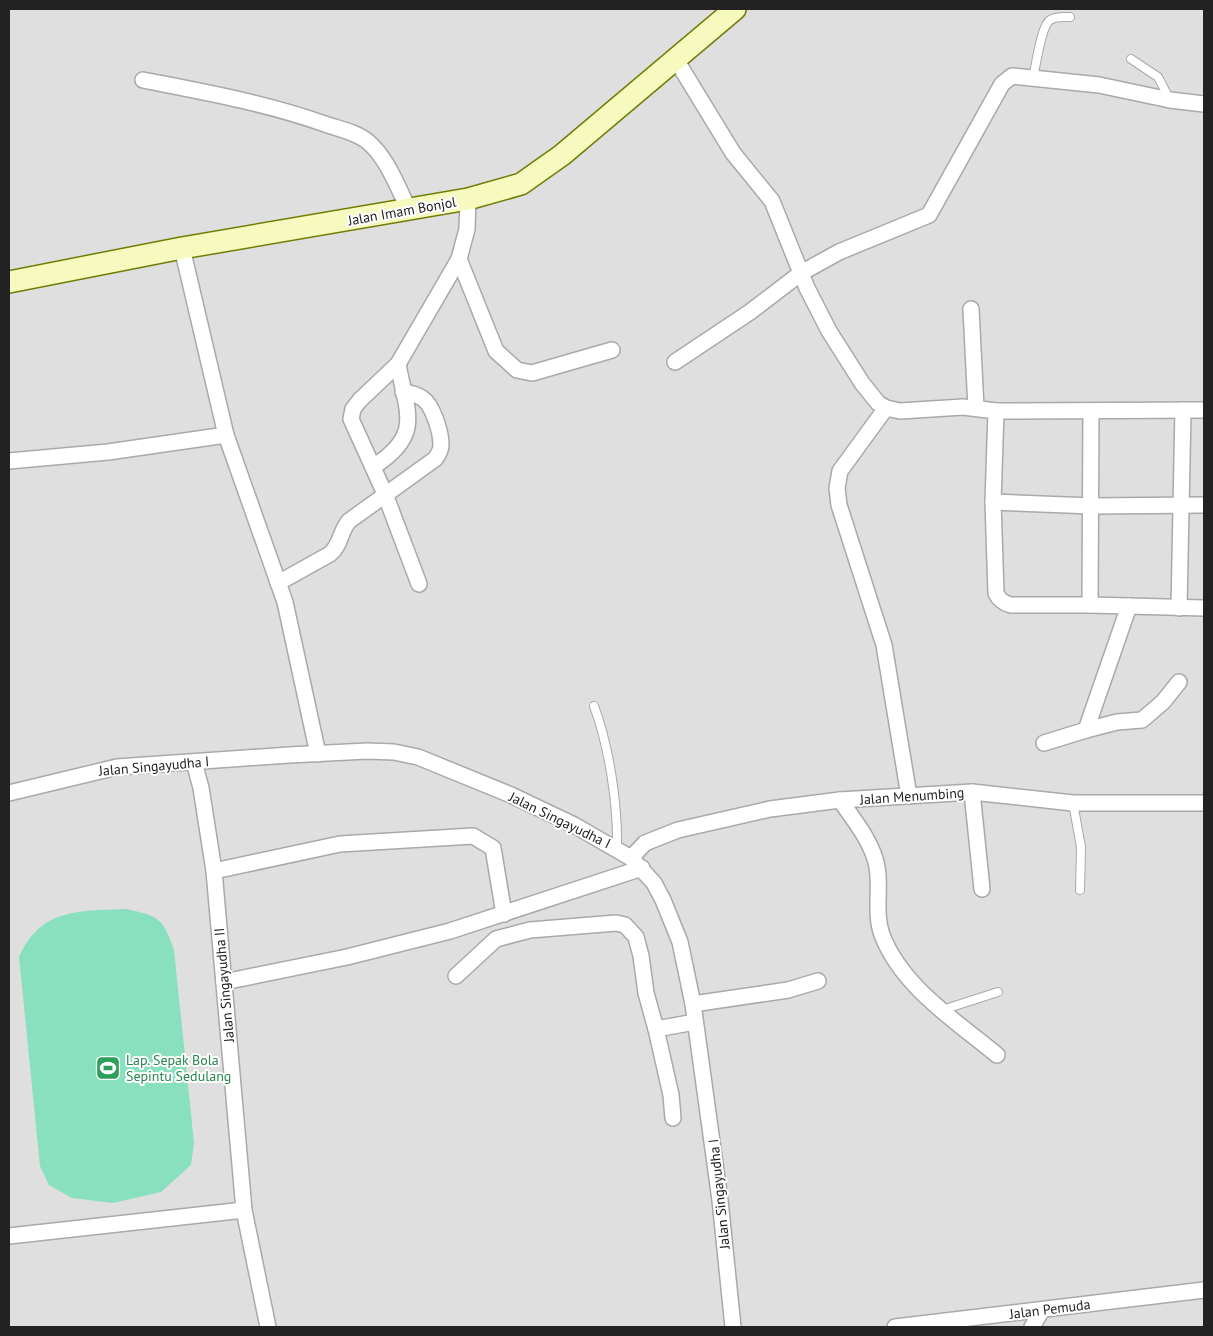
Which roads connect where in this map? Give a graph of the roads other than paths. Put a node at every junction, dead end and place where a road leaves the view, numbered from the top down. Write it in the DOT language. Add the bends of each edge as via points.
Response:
graph roads {
  1 [pos="735,9"];
  2 [pos="1070,18"];
  3 [pos="675,58"];
  4 [pos="1131,59"];
  5 [pos="1033,78"];
  6 [pos="143,80"];
  7 [pos="1170,100"];
  8 [pos="1204,104"];
  9 [pos="468,199"];
  10 [pos="409,210"];
  11 [pos="182,248"];
  12 [pos="459,259"];
  13 [pos="801,273"];
  14 [pos="9,282"];
  15 [pos="971,309"];
  16 [pos="612,350"];
  17 [pos="675,362"];
  18 [pos="398,364"];
  19 [pos="403,392"];
  20 [pos="886,408"];
  21 [pos="976,408"];
  22 [pos="1183,410"];
  23 [pos="1204,410"];
  24 [pos="996,411"];
  25 [pos="1092,411"];
  26 [pos="226,435"];
  27 [pos="9,462"];
  28 [pos="373,467"];
  29 [pos="385,494"];
  30 [pos="993,502"];
  31 [pos="1180,504"];
  32 [pos="1204,505"];
  33 [pos="1092,506"];
  34 [pos="278,583"];
  35 [pos="418,584"];
  36 [pos="1090,605"];
  37 [pos="1129,606"];
  38 [pos="1178,608"];
  39 [pos="1204,608"];
  40 [pos="1179,682"];
  41 [pos="594,706"];
  42 [pos="1086,730"];
  43 [pos="1044,743"];
  44 [pos="318,754"];
  45 [pos="194,762"];
  46 [pos="972,792"];
  47 [pos="9,793"];
  48 [pos="909,796"];
  49 [pos="840,800"];
  50 [pos="1073,803"];
  51 [pos="1204,803"];
  52 [pos="617,848"];
  53 [pos="636,863"];
  54 [pos="214,871"];
  55 [pos="982,889"];
  56 [pos="1080,890"];
  57 [pos="504,914"];
  58 [pos="456,976"];
  59 [pos="818,981"];
  60 [pos="224,982"];
  61 [pos="998,992"];
  62 [pos="693,1004"];
  63 [pos="942,1010"];
  64 [pos="695,1022"];
  65 [pos="656,1030"];
  66 [pos="997,1055"];
  67 [pos="673,1118"];
  68 [pos="244,1210"];
  69 [pos="9,1236"];
  70 [pos="1204,1290"];
  71 [pos="1042,1310"];
  72 [pos="268,1327"];
  73 [pos="733,1327"];
  74 [pos="895,1327"];
  75 [pos="1032,1327"];
  1 -- 3 [label="main road, Jalan Imam Bonjol"];
  2 -- 5 [label="lane" via="1049,20 1044,28"];
  3 -- 9 [label="main road, Jalan Imam Bonjol" via="537,174 521,184"];
  3 -- 13 [label="street" via="733,153 772,201"];
  4 -- 7 [label="lane" via="1158,77"];
  5 -- 7 [label="street" via="1099,85"];
  5 -- 13 [label="street" via="1012,76 1002,84 930,215 839,252"];
  6 -- 10 [label="street" via="230,97 352,133 376,150"];
  7 -- 8 [label="street"];
  9 -- 10 [label="main road, Jalan Imam Bonjol"];
  9 -- 12 [label="street" via="467,229"];
  10 -- 11 [label="main road, Jalan Imam Bonjol"];
  11 -- 14 [label="main road, Jalan Imam Bonjol"];
  11 -- 26 [label="street"];
  12 -- 16 [label="street" via="496,351 517,370 532,373"];
  12 -- 18 [label="street"];
  13 -- 17 [label="street"];
  13 -- 20 [label="street" via="829,330 868,390"];
  15 -- 21 [label="street"];
  18 -- 19 [label="street"];
  18 -- 28 [label="street" via="353,409 353,424"];
  19 -- 28 [label="street" via="408,430 402,444"];
  19 -- 29 [label="street" via="424,399 436,423 441,445 435,460"];
  20 -- 21 [label="street" via="900,411"];
  20 -- 48 [label="street" via="840,471 837,488 839,505 884,645"];
  21 -- 24 [label="street"];
  22 -- 23 [label="street"];
  22 -- 25 [label="street"];
  22 -- 31 [label="street"];
  24 -- 25 [label="street"];
  24 -- 30 [label="street"];
  25 -- 33 [label="street"];
  26 -- 27 [label="street"];
  26 -- 34 [label="street"];
  28 -- 29 [label="street"];
  29 -- 34 [label="street" via="342,528 336,549 330,554"];
  29 -- 35 [label="street"];
  30 -- 33 [label="street"];
  30 -- 36 [label="street" via="998,598 1011,605"];
  31 -- 32 [label="street"];
  31 -- 33 [label="street"];
  31 -- 38 [label="street"];
  33 -- 36 [label="street"];
  34 -- 44 [label="street"];
  36 -- 37 [label="street"];
  37 -- 38 [label="street"];
  37 -- 42 [label="street"];
  38 -- 39 [label="street"];
  40 -- 42 [label="street" via="1142,720"];
  41 -- 52 [label="lane" via="604,735 618,827"];
  42 -- 43 [label="street"];
  44 -- 45 [label="street, Jalan Singayudha I"];
  44 -- 52 [label="street, Jalan Singayudha I" via="367,751 418,756 510,795"];
  45 -- 47 [label="street, Jalan Singayudha I" via="99,770"];
  45 -- 54 [label="street, Jalan Singayudha II"];
  46 -- 48 [label="street, Jalan Menumbing"];
  46 -- 50 [label="street, Jalan Menumbing"];
  46 -- 55 [label="street"];
  48 -- 49 [label="street, Jalan Menumbing"];
  49 -- 53 [label="street, Jalan Menumbing" via="770,809 678,830 645,843"];
  49 -- 63 [label="street" via="873,854 877,867 878,917 882,934 910,979"];
  50 -- 51 [label="street, Jalan Menumbing"];
  50 -- 56 [label="lane" via="1081,847"];
  52 -- 53 [label="street, Jalan Singayudha I"];
  53 -- 57 [label="street"];
  53 -- 62 [label="street, Jalan Singayudha I" via="654,883 680,942"];
  54 -- 57 [label="street" via="340,844 473,836 493,848"];
  54 -- 60 [label="street, Jalan Singayudha II"];
  57 -- 60 [label="street" via="347,957"];
  58 -- 65 [label="street" via="496,938 530,930 616,923 625,926 636,937"];
  59 -- 62 [label="street" via="788,990"];
  60 -- 68 [label="street, Jalan Singayudha II"];
  61 -- 63 [label="lane"];
  62 -- 64 [label="street, Jalan Singayudha I"];
  63 -- 66 [label="street"];
  64 -- 65 [label="street"];
  64 -- 73 [label="street, Jalan Singayudha I" via="707,1088"];
  65 -- 67 [label="street"];
  68 -- 69 [label="street"];
  68 -- 72 [label="street, Jalan Singayudha II"];
  70 -- 71 [label="street, Jalan Pemuda"];
  71 -- 74 [label="street, Jalan Pemuda"];
  71 -- 75 [label="street"];
}
